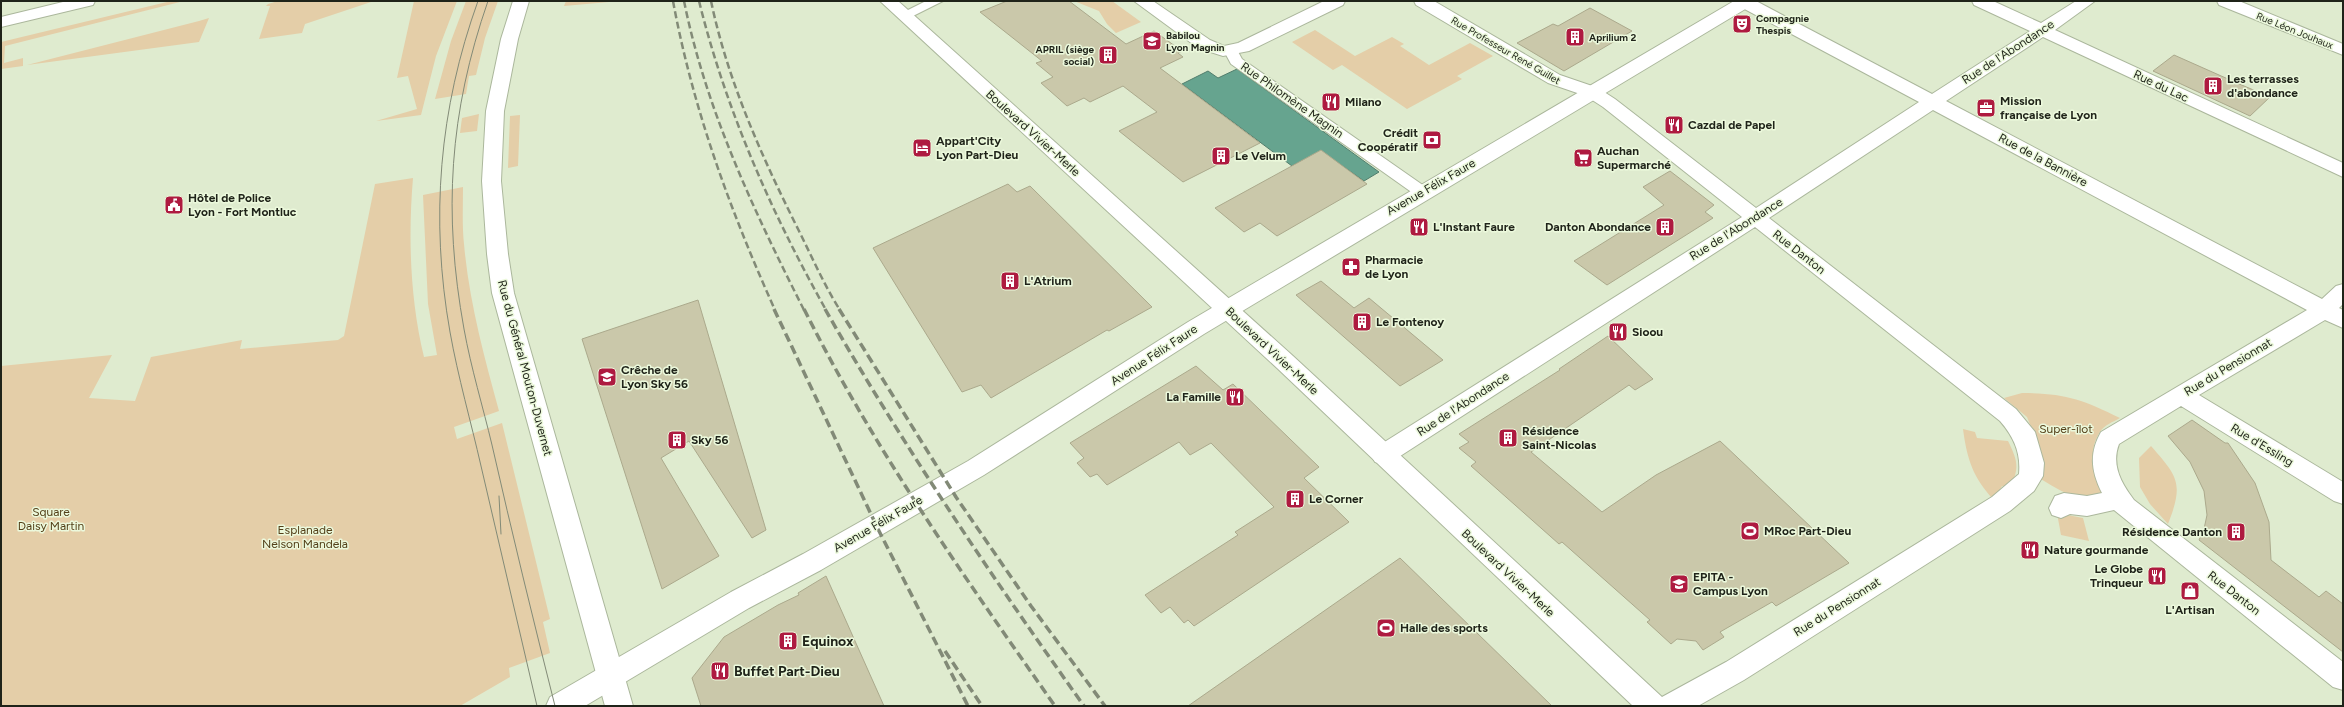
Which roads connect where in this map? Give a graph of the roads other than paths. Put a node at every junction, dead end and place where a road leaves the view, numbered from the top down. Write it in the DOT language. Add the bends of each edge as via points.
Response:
graph roads {
  1 [pos="87,1"];
  2 [pos="521,1"];
  3 [pos="888,1"];
  4 [pos="937,1"];
  5 [pos="1142,1"];
  6 [pos="1337,1"];
  7 [pos="1422,1"];
  8 [pos="1745,1"];
  9 [pos="1980,1"];
  10 [pos="2088,1"];
  11 [pos="2225,1"];
  12 [pos="904,15"];
  13 [pos="1,22"];
  14 [pos="2042,30"];
  15 [pos="2343,50"];
  16 [pos="1231,51"];
  17 [pos="1592,92"];
  18 [pos="1932,101"];
  19 [pos="2343,171"];
  20 [pos="1422,192"];
  21 [pos="1755,218"];
  22 [pos="2343,291"];
  23 [pos="1227,309"];
  24 [pos="2334,315"];
  25 [pos="2181,395"];
  26 [pos="1383,455"];
  27 [pos="2343,494"];
  28 [pos="2122,503"];
  29 [pos="2001,504"];
  30 [pos="2061,508"];
  31 [pos="612,676"];
  32 [pos="2343,678"];
  33 [pos="560,706"];
  34 [pos="619,706"];
  35 [pos="1652,706"];
  36 [pos="1672,706"];
  1 -- 13 [label="street"];
  2 -- 31 [label="street, Rue du Général Mouton-Duvernet" via="498,83 494,109 490,176 494,238 503,293"];
  3 -- 12 [label="street, Boulevard Vivier-Merle"];
  4 -- 12 [label="street"];
  5 -- 16 [label="street, Rue Philomène Magnin" via="1210,48"];
  6 -- 16 [label="street"];
  7 -- 17 [label="street, Rue Professeur René Guillet" via="1554,79"];
  8 -- 17 [label="street, Avenue Félix Faure"];
  8 -- 18 [label="street, Rue de la Bannière"];
  9 -- 14 [label="street, Rue du Lac"];
  10 -- 14 [label="street, Rue de l'Abondance"];
  11 -- 15 [label="street, Rue Léon Jouhaux"];
  12 -- 23 [label="street, Boulevard Vivier-Merle"];
  14 -- 18 [label="street, Rue de l'Abondance"];
  14 -- 19 [label="street, Rue du Lac"];
  16 -- 20 [label="street, Rue Philomène Magnin" via="1236,61"];
  17 -- 20 [label="street, Avenue Félix Faure"];
  17 -- 21 [label="street, Rue Danton"];
  18 -- 21 [label="street, Rue de l'Abondance"];
  18 -- 24 [label="street, Rue de la Bannière"];
  20 -- 23 [label="street, Avenue Félix Faure"];
  21 -- 26 [label="street, Rue de l'Abondance"];
  21 -- 29 [label="street, Rue Danton" via="2008,414 2023,432 2032,463 2031,476 2026,484"];
  22 -- 24 [label="street, Rue du Pensionnat"];
  23 -- 26 [label="street, Boulevard Vivier-Merle"];
  23 -- 31 [label="street, Avenue Félix Faure" via="976,468 740,600"];
  24 -- 25 [label="street, Rue du Pensionnat"];
  25 -- 27 [label="street, Rue d'Essling"];
  25 -- 28 [label="street, Rue du Pensionnat" via="2109,438 2104,448 2105,473 2112,491"];
  26 -- 35 [label="street, Boulevard Vivier-Merle"];
  28 -- 30 [label="street" via="2087,506 2064,504"];
  28 -- 32 [label="street, Rue Danton"];
  29 -- 36 [label="street, Rue du Pensionnat"];
  31 -- 33 [label="street, Avenue Félix Faure"];
  31 -- 34 [label="street, Rue du Général Mouton-Duvernet"];
}
